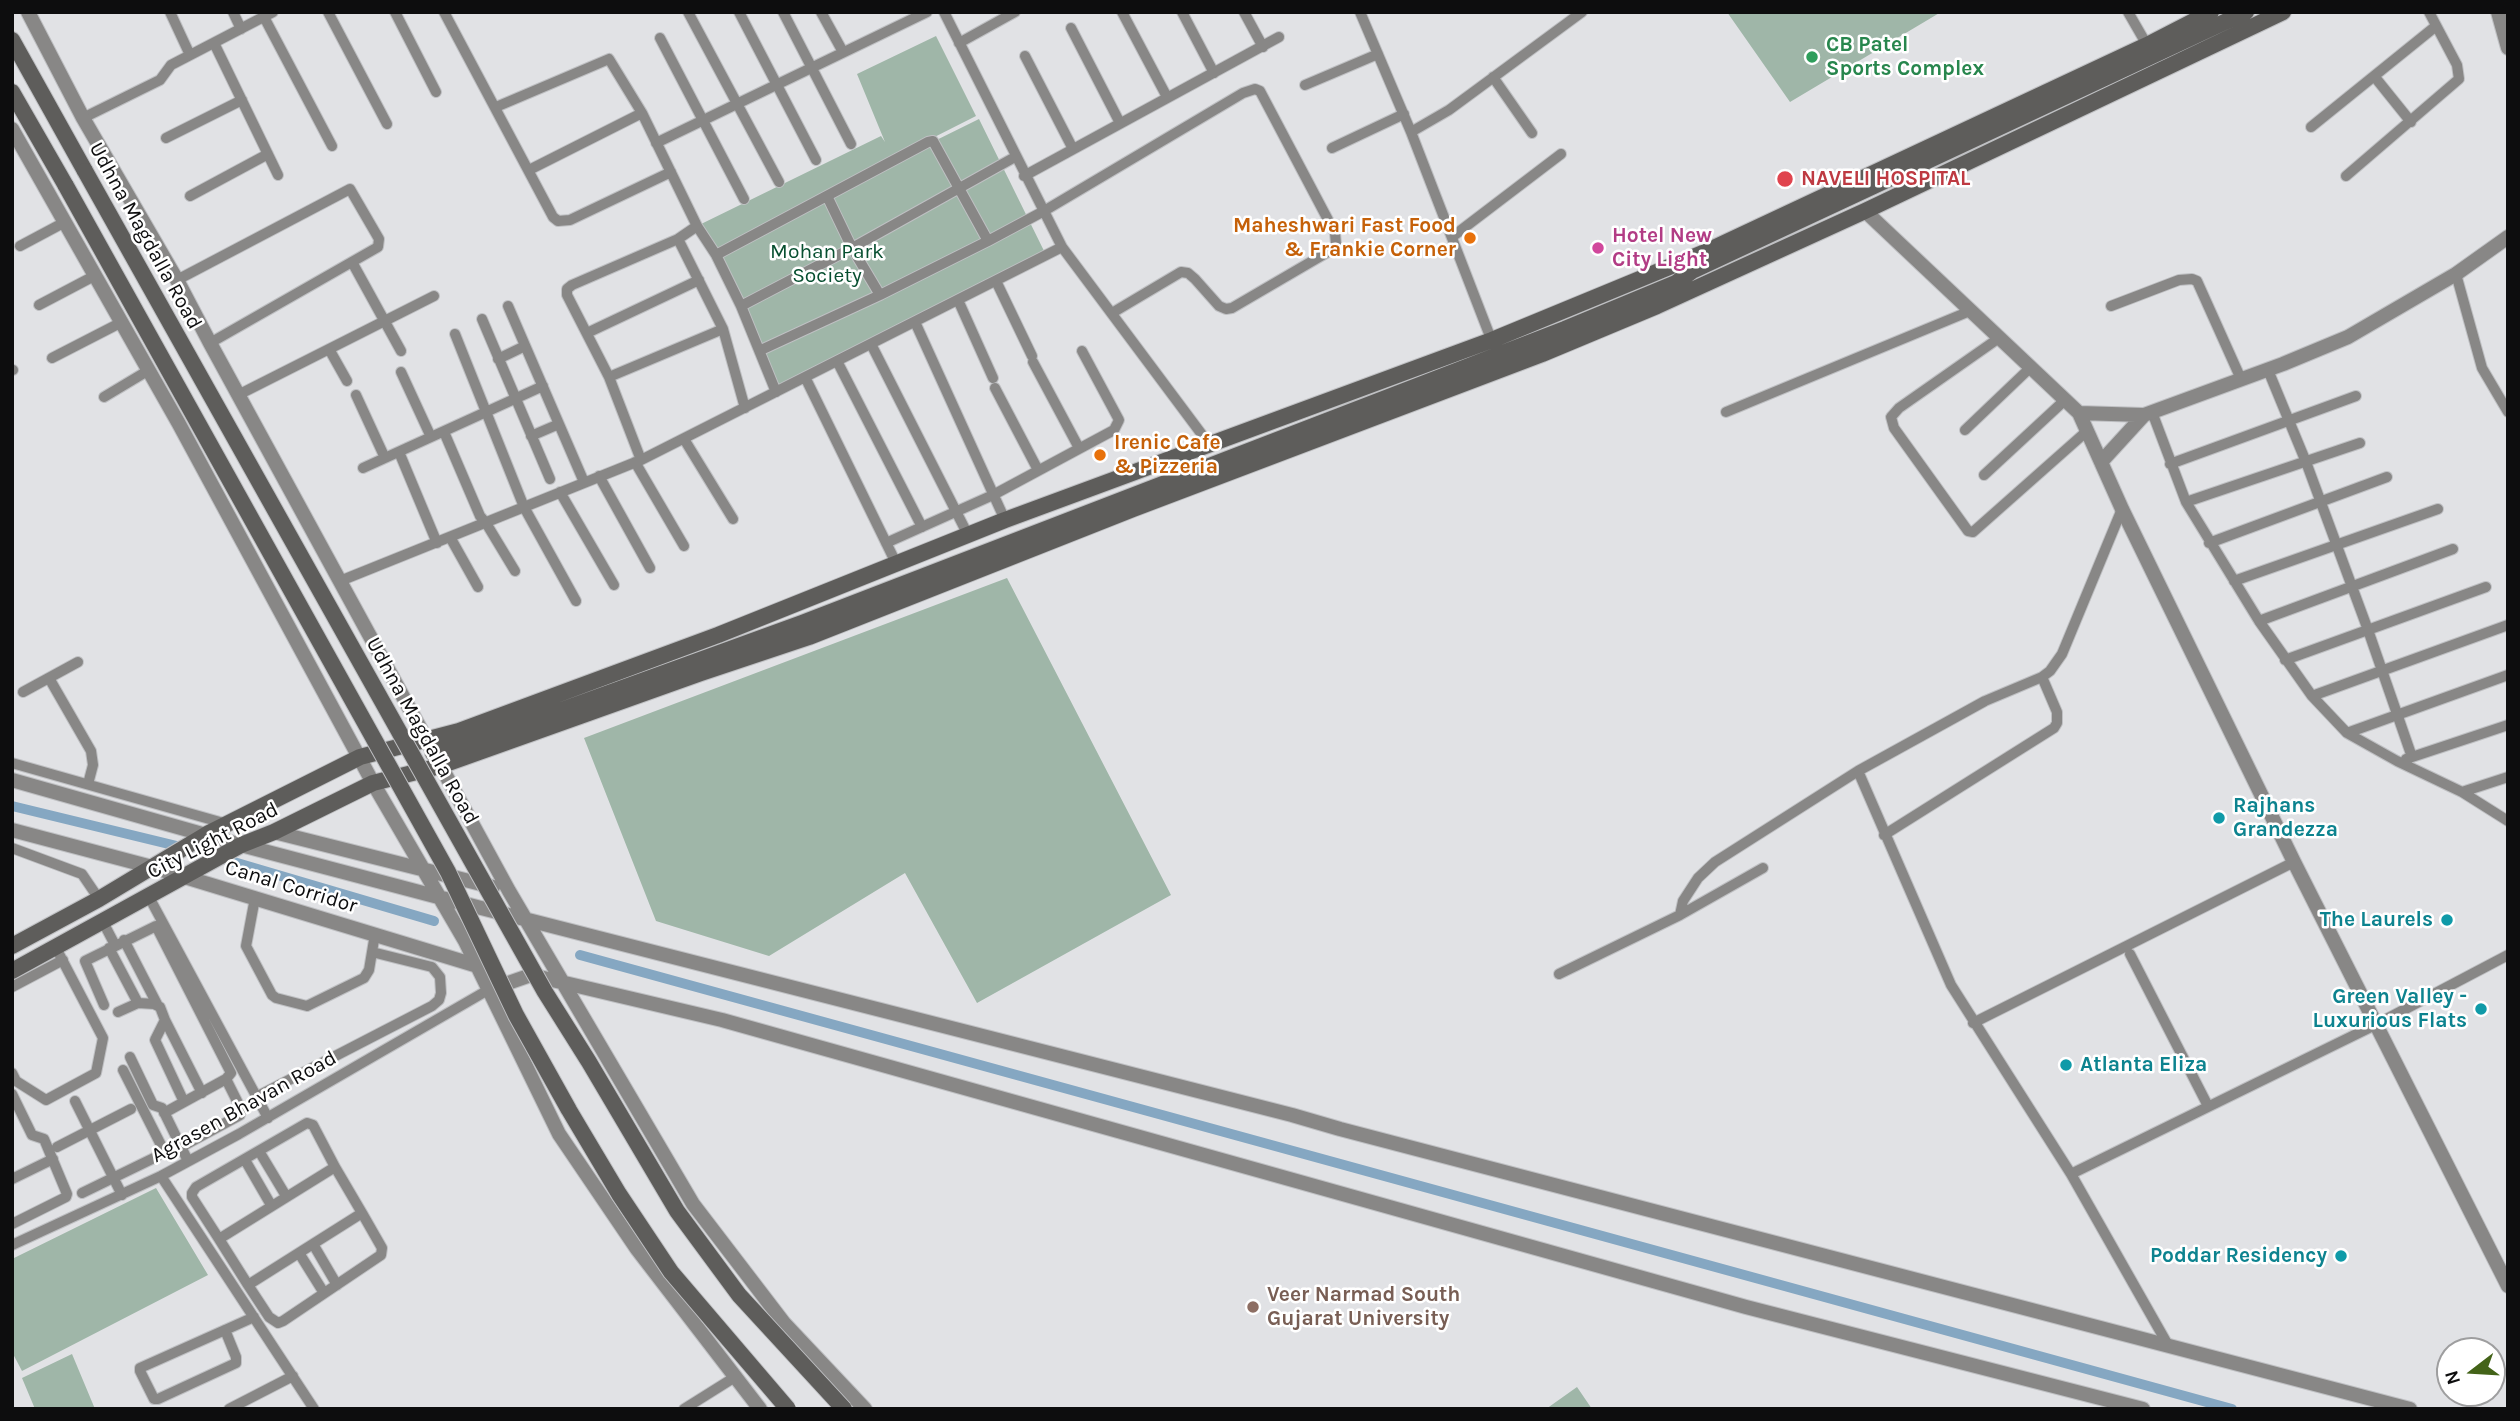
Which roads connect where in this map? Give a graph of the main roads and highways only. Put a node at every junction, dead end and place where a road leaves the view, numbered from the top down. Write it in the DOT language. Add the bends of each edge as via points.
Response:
graph roads {
  1 [pos="2211,12"];
  2 [pos="2245,12"];
  3 [pos="2283,12"];
  4 [pos="12,40"];
  5 [pos="12,92"];
  6 [pos="1497,352"];
  7 [pos="433,753"];
  8 [pos="13,944"];
  9 [pos="12,971"];
  10 [pos="788,1409"];
  11 [pos="844,1409"];
  1 -- 6 [label="main road"];
  2 -- 6 [label="main road" via="1692,271 1672,274"];
  3 -- 6 [label="main road" via="1653,308"];
  4 -- 11 [label="main road, Udhna Magdalla Road, bridge" via="545,992 677,1211 739,1295"];
  5 -- 10 [label="main road, bridge" via="448,872 516,1015 576,1122 671,1272"];
  6 -- 7 [label="main road" via="697,655 518,715 500,728"];
  6 -- 7 [label="main road" via="1133,509 809,637"];
  6 -- 7 [label="main road" via="1209,444 1005,520 718,635 459,731"];
  7 -- 8 [label="main road" via="360,757 207,834"];
  7 -- 9 [label="main road, City Light Road" via="242,845 103,922 60,954"];
}
